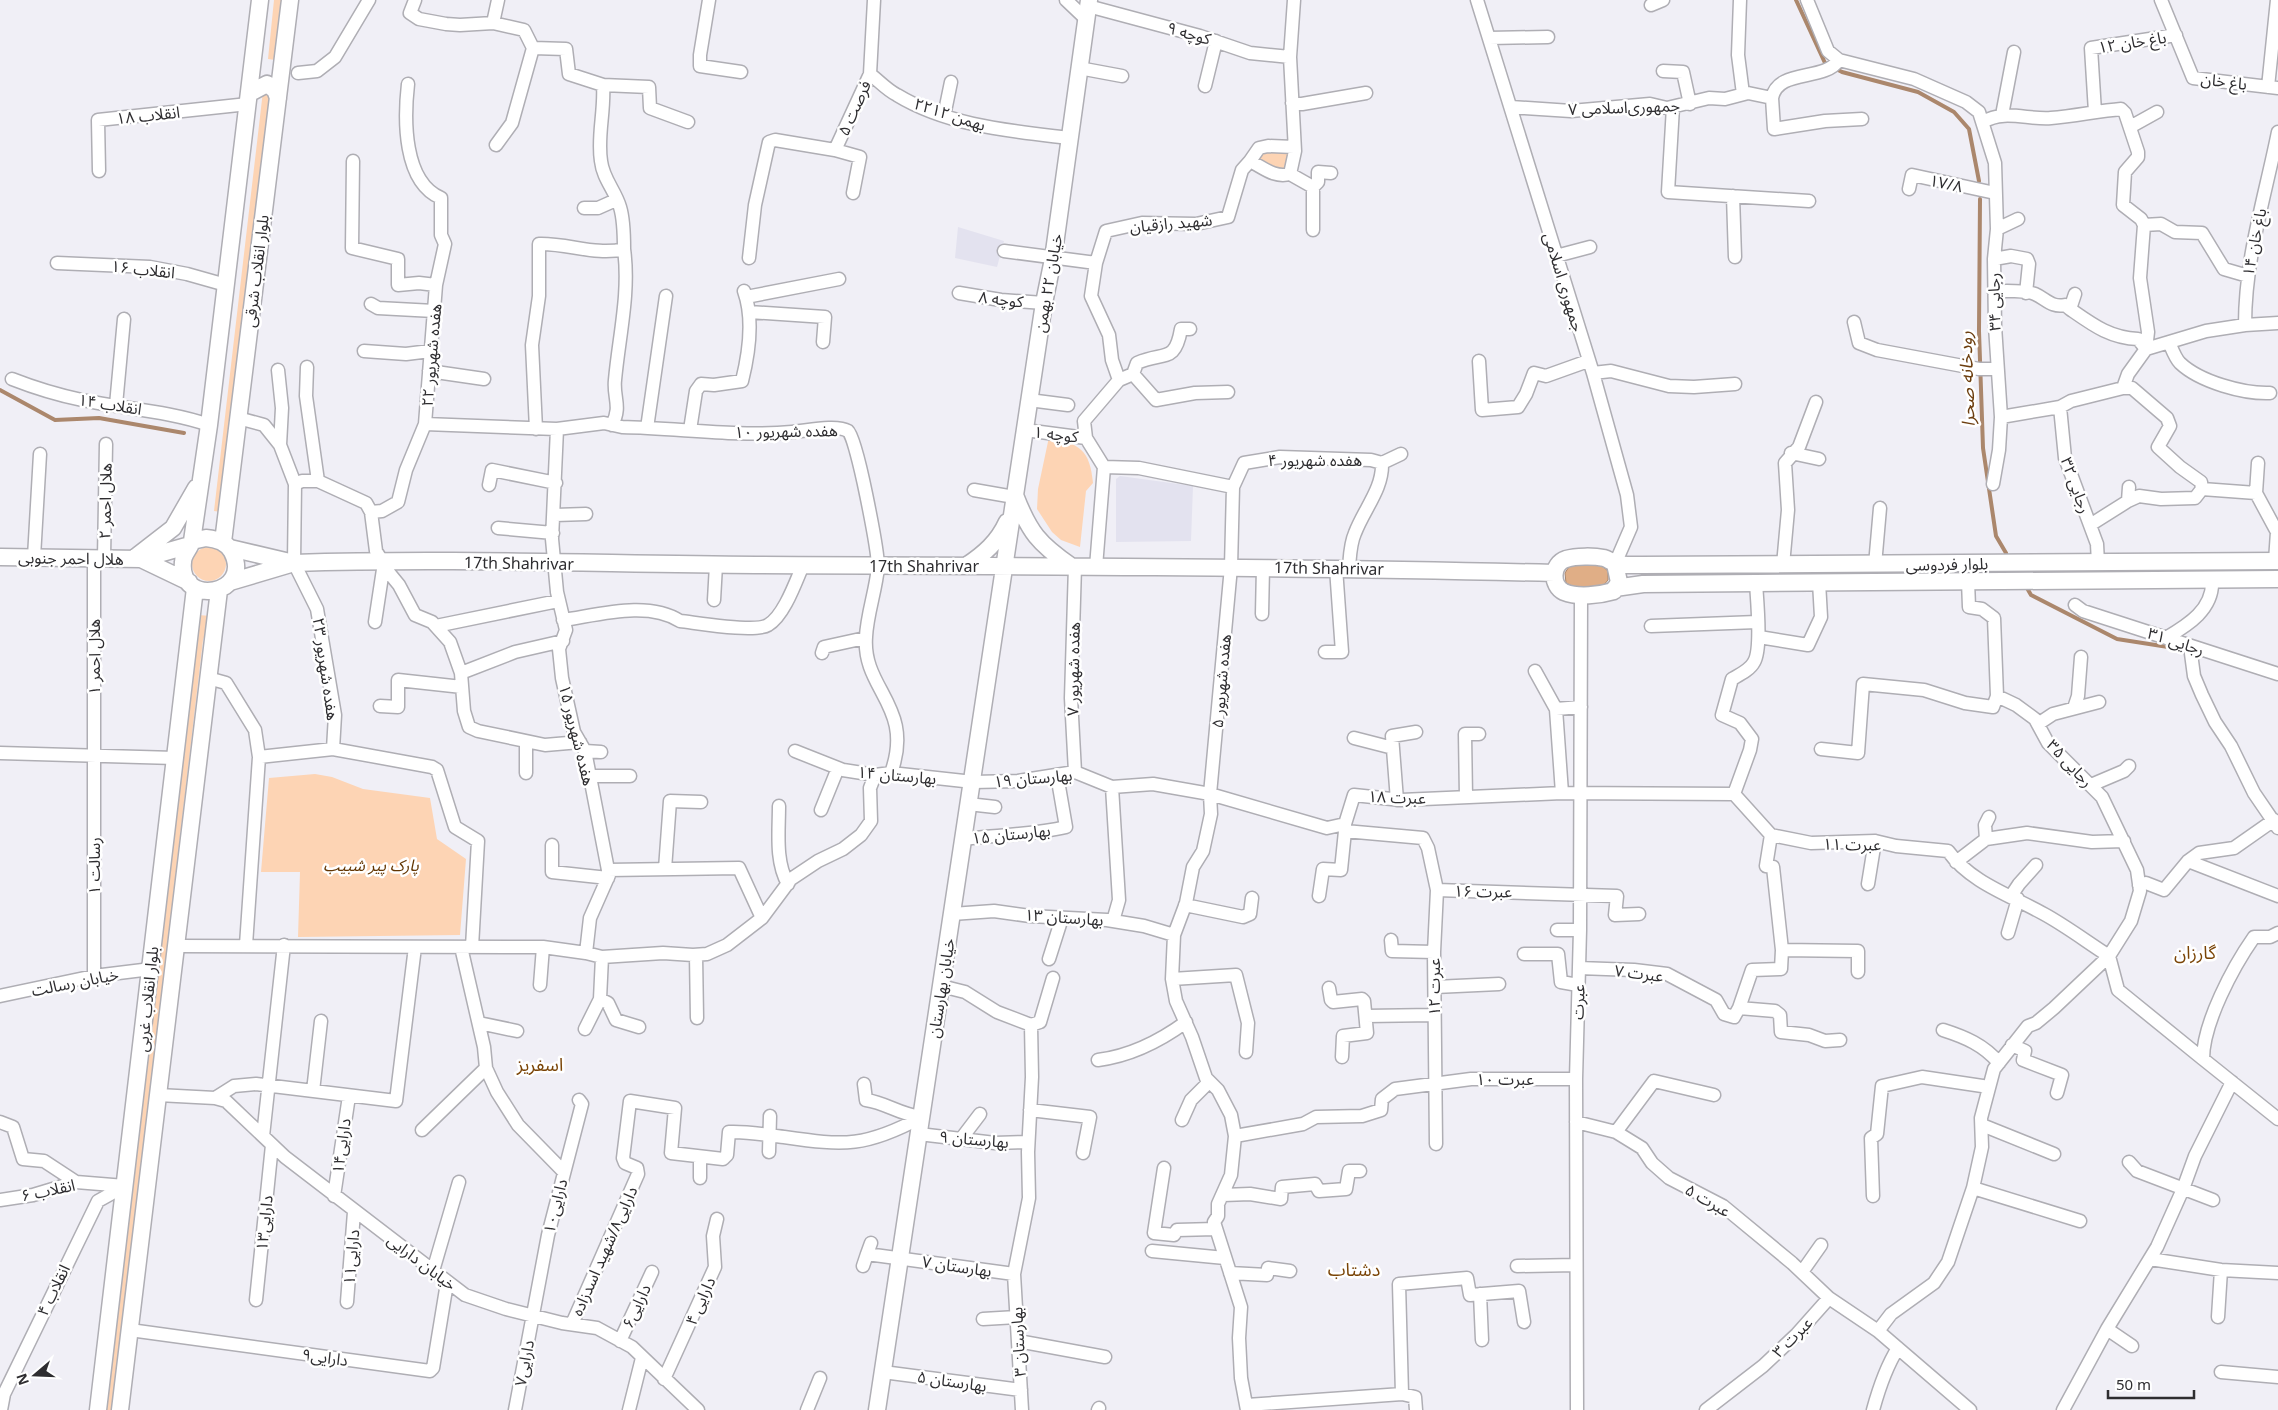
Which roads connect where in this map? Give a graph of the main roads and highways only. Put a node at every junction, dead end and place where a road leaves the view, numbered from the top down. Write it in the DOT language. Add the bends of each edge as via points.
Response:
graph roads {
  1 [pos="260,0"];
  2 [pos="290,0"];
  3 [pos="1088,9"];
  4 [pos="254,55"];
  5 [pos="283,60"];
  6 [pos="249,98"];
  7 [pos="278,98"];
  8 [pos="200,482"];
  9 [pos="1014,502"];
  10 [pos="191,543"];
  11 [pos="227,545"];
  12 [pos="0,557"];
  13 [pos="137,559"];
  14 [pos="2276,561"];
  15 [pos="294,563"];
  16 [pos="2098,563"];
  17 [pos="1615,564"];
  18 [pos="966,566"];
  19 [pos="1004,566"];
  20 [pos="1073,566"];
  21 [pos="1554,572"];
  22 [pos="2278,579"];
  23 [pos="2097,580"];
  24 [pos="192,585"];
  25 [pos="225,586"];
  26 [pos="1615,588"];
  27 [pos="98,1410"];
  28 [pos="120,1410"];
  29 [pos="877,1410"];
  1 -- 4 [label="main road, بلوار انقلاب شرقی"];
  2 -- 5 [label="main road, بلوار انقلاب شرقی"];
  3 -- 9 [label="main road, خیابان ۲۲ بهمن"];
  4 -- 5 [label="main road" via="270,66"];
  4 -- 6 [label="main road, بلوار انقلاب شرقی"];
  5 -- 7 [label="main road, بلوار انقلاب شرقی"];
  6 -- 7 [label="main road" via="267,84 275,90"];
  6 -- 8 [label="main road, بلوار انقلاب شرقی" via="210,425"];
  7 -- 11 [label="main road, بلوار انقلاب شرقی" via="238,418"];
  8 -- 10 [label="main road, بلوار انقلاب شرقی"];
  8 -- 13 [label="main road" via="173,528"];
  9 -- 18 [label="main road" via="1001,534"];
  9 -- 19 [label="main road, خیابان ۲۲ بهمن"];
  9 -- 20 [label="main road" via="1045,549"];
  10 -- 11 [label="main road" via="206,538"];
  10 -- 13 [label="main road, هلال احمر جنوبی"];
  10 -- 24 [label="main road" via="182,562 185,576"];
  11 -- 15 [label="main road"];
  11 -- 25 [label="main road" via="236,564"];
  12 -- 13 [label="main road, هلال احمر جنوبی"];
  13 -- 24 [label="main road, هلال احمر جنوبی"];
  14 -- 16 [label="main road, بلوار فردوسی"];
  15 -- 18 [label="main road, 17th Shahrivar" via="384,560"];
  15 -- 25 [label="main road"];
  16 -- 17 [label="main road, بلوار فردوسی"];
  16 -- 23 [label="main road"];
  17 -- 21 [label="main road" via="1605,558 1566,559"];
  17 -- 26 [label="main road" via="1619,582"];
  18 -- 19 [label="main road, 17th Shahrivar"];
  19 -- 20 [label="main road, 17th Shahrivar"];
  19 -- 29 [label="main road, خیابان بهارستان"];
  20 -- 21 [label="main road, 17th Shahrivar"];
  21 -- 26 [label="main road" via="1557,587 1567,593 1605,594"];
  22 -- 23 [label="main road, بلوار فردوسی"];
  23 -- 26 [label="main road, بلوار فردوسی" via="1644,584"];
  24 -- 25 [label="main road" via="211,592"];
  24 -- 27 [label="main road, بلوار انقلاب غربی" via="151,969"];
  25 -- 28 [label="main road, بلوار انقلاب غربی" via="208,678"];
}
